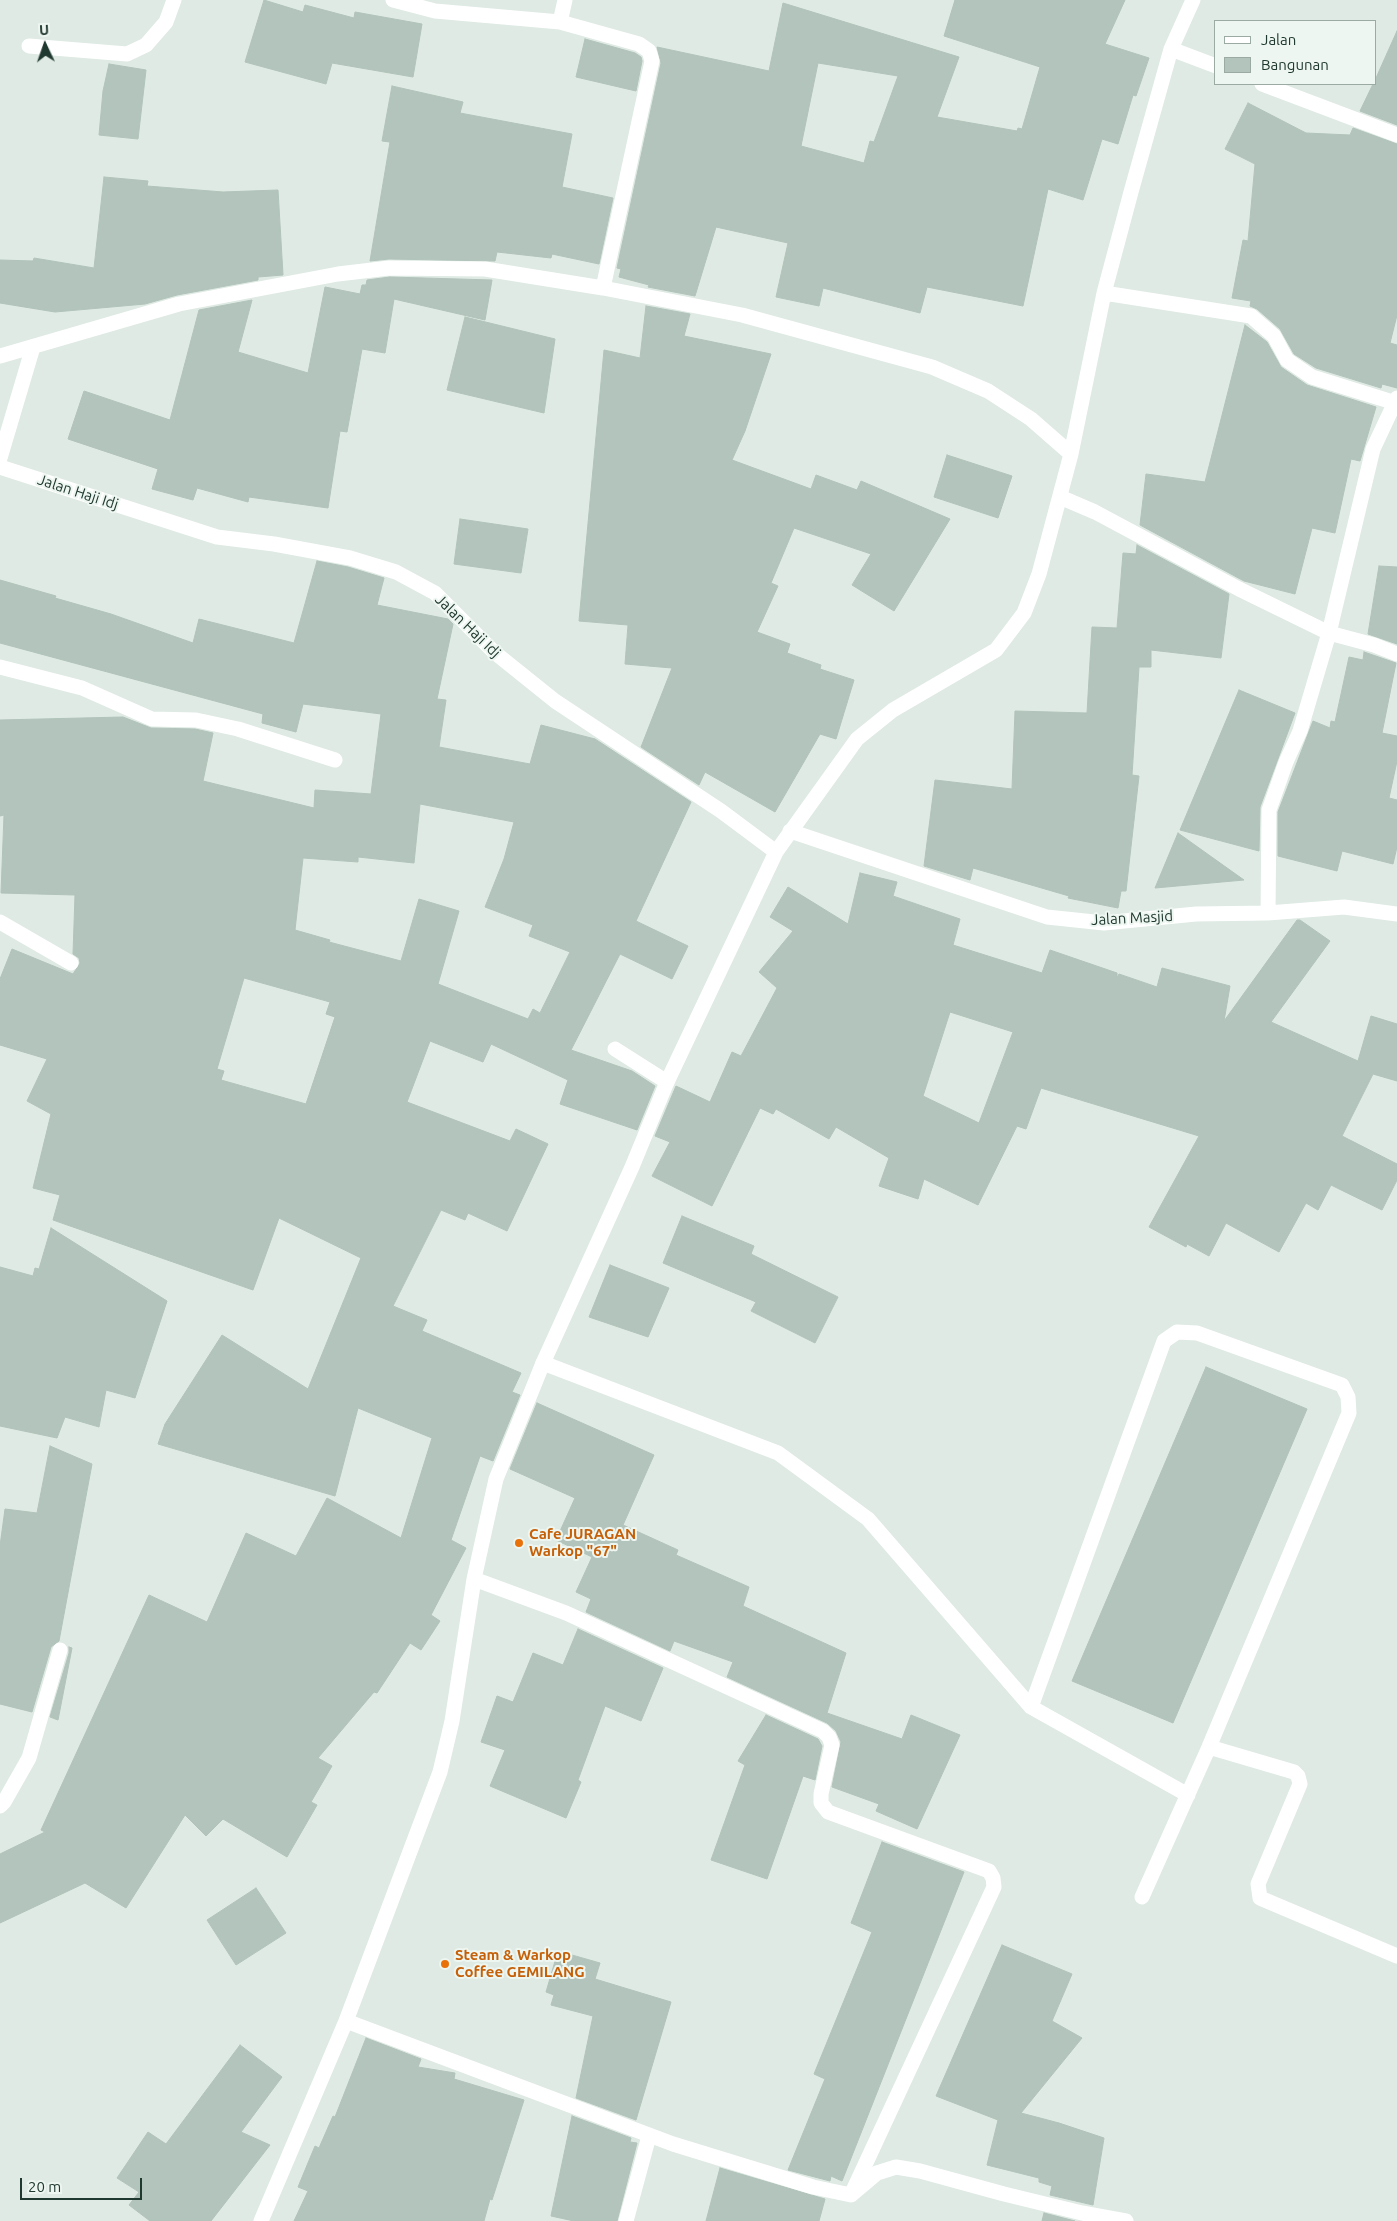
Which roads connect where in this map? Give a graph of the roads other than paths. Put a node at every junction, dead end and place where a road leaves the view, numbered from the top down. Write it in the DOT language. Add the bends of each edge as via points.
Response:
graph roads {
  1 [pos="174,0"];
  2 [pos="393,0"];
  3 [pos="565,0"];
  4 [pos="1193,0"];
  5 [pos="560,22"];
  6 [pos="30,46"];
  7 [pos="1171,49"];
  8 [pos="1214,65"];
  9 [pos="1265,85"];
  10 [pos="1397,135"];
  11 [pos="603,288"];
  12 [pos="1104,293"];
  13 [pos="33,348"];
  14 [pos="0,356"];
  15 [pos="1396,400"];
  16 [pos="1071,454"];
  17 [pos="0,458"];
  18 [pos="0,467"];
  19 [pos="1060,497"];
  20 [pos="1329,633"];
  21 [pos="1397,654"];
  22 [pos="0,667"];
  23 [pos="335,760"];
  24 [pos="790,831"];
  25 [pos="776,852"];
  26 [pos="1268,913"];
  27 [pos="1397,914"];
  28 [pos="0,922"];
  29 [pos="71,963"];
  30 [pos="615,1049"];
  31 [pos="667,1082"];
  32 [pos="543,1363"];
  33 [pos="474,1580"];
  34 [pos="60,1650"];
  35 [pos="1031,1707"];
  36 [pos="1208,1747"];
  37 [pos="1188,1795"];
  38 [pos="0,1806"];
  39 [pos="1142,1897"];
  40 [pos="1397,1956"];
  41 [pos="346,2021"];
  42 [pos="648,2136"];
  43 [pos="850,2195"];
  44 [pos="261,2221"];
  45 [pos="626,2221"];
  46 [pos="1126,2221"];
  1 -- 6 [label="street" via="166,22 146,45 127,54"];
  2 -- 5 [label="street" via="435,11"];
  3 -- 5 [label="street"];
  4 -- 7 [label="street"];
  5 -- 11 [label="street" via="639,44 649,51 652,61"];
  7 -- 8 [label="street"];
  7 -- 12 [label="street"];
  9 -- 10 [label="street"];
  11 -- 13 [label="street" via="485,269 389,268 338,274 179,304"];
  11 -- 16 [label="street" via="742,315 932,367 988,391 1031,419"];
  12 -- 15 [label="street" via="1251,316 1274,336 1287,360 1312,377"];
  12 -- 16 [label="street"];
  13 -- 14 [label="street"];
  13 -- 17 [label="street"];
  15 -- 20 [label="street" via="1373,449"];
  16 -- 19 [label="street"];
  18 -- 25 [label="street, Jalan Haji Idj" via="217,537 350,558 396,572 435,593 494,652 555,701 722,811"];
  19 -- 20 [label="street" via="1096,512"];
  19 -- 24 [label="street" via="1040,574 1024,613 996,650 893,710 857,740"];
  20 -- 21 [label="street"];
  20 -- 26 [label="street" via="1300,731 1269,810"];
  22 -- 23 [label="street" via="82,688 152,719 196,720 238,729"];
  24 -- 25 [label="street"];
  24 -- 26 [label="street, Jalan Masjid" via="1047,917 1104,923 1196,914"];
  25 -- 31 [label="street"];
  26 -- 27 [label="street, Jalan Masjid" via="1344,907"];
  28 -- 29 [label="street"];
  30 -- 31 [label="street"];
  31 -- 32 [label="street"];
  32 -- 33 [label="street" via="496,1479"];
  32 -- 35 [label="street" via="778,1453 868,1519"];
  33 -- 41 [label="street" via="452,1721 440,1772"];
  33 -- 43 [label="street" via="566,1613 823,1731 832,1744 821,1794 821,1803 828,1812 989,1871 994,1887"];
  34 -- 38 [label="street" via="29,1758"];
  35 -- 36 [label="street" via="1164,1341 1177,1332 1197,1333 1342,1386 1348,1397 1349,1413"];
  35 -- 37 [label="street"];
  36 -- 37 [label="street"];
  36 -- 40 [label="street" via="1294,1772 1298,1776 1300,1784 1258,1884 1260,1898"];
  37 -- 39 [label="street"];
  41 -- 42 [label="street"];
  41 -- 44 [label="street"];
  42 -- 43 [label="street" via="813,2188"];
  42 -- 45 [label="street"];
  43 -- 46 [label="street" via="877,2173 896,2167"];
}
